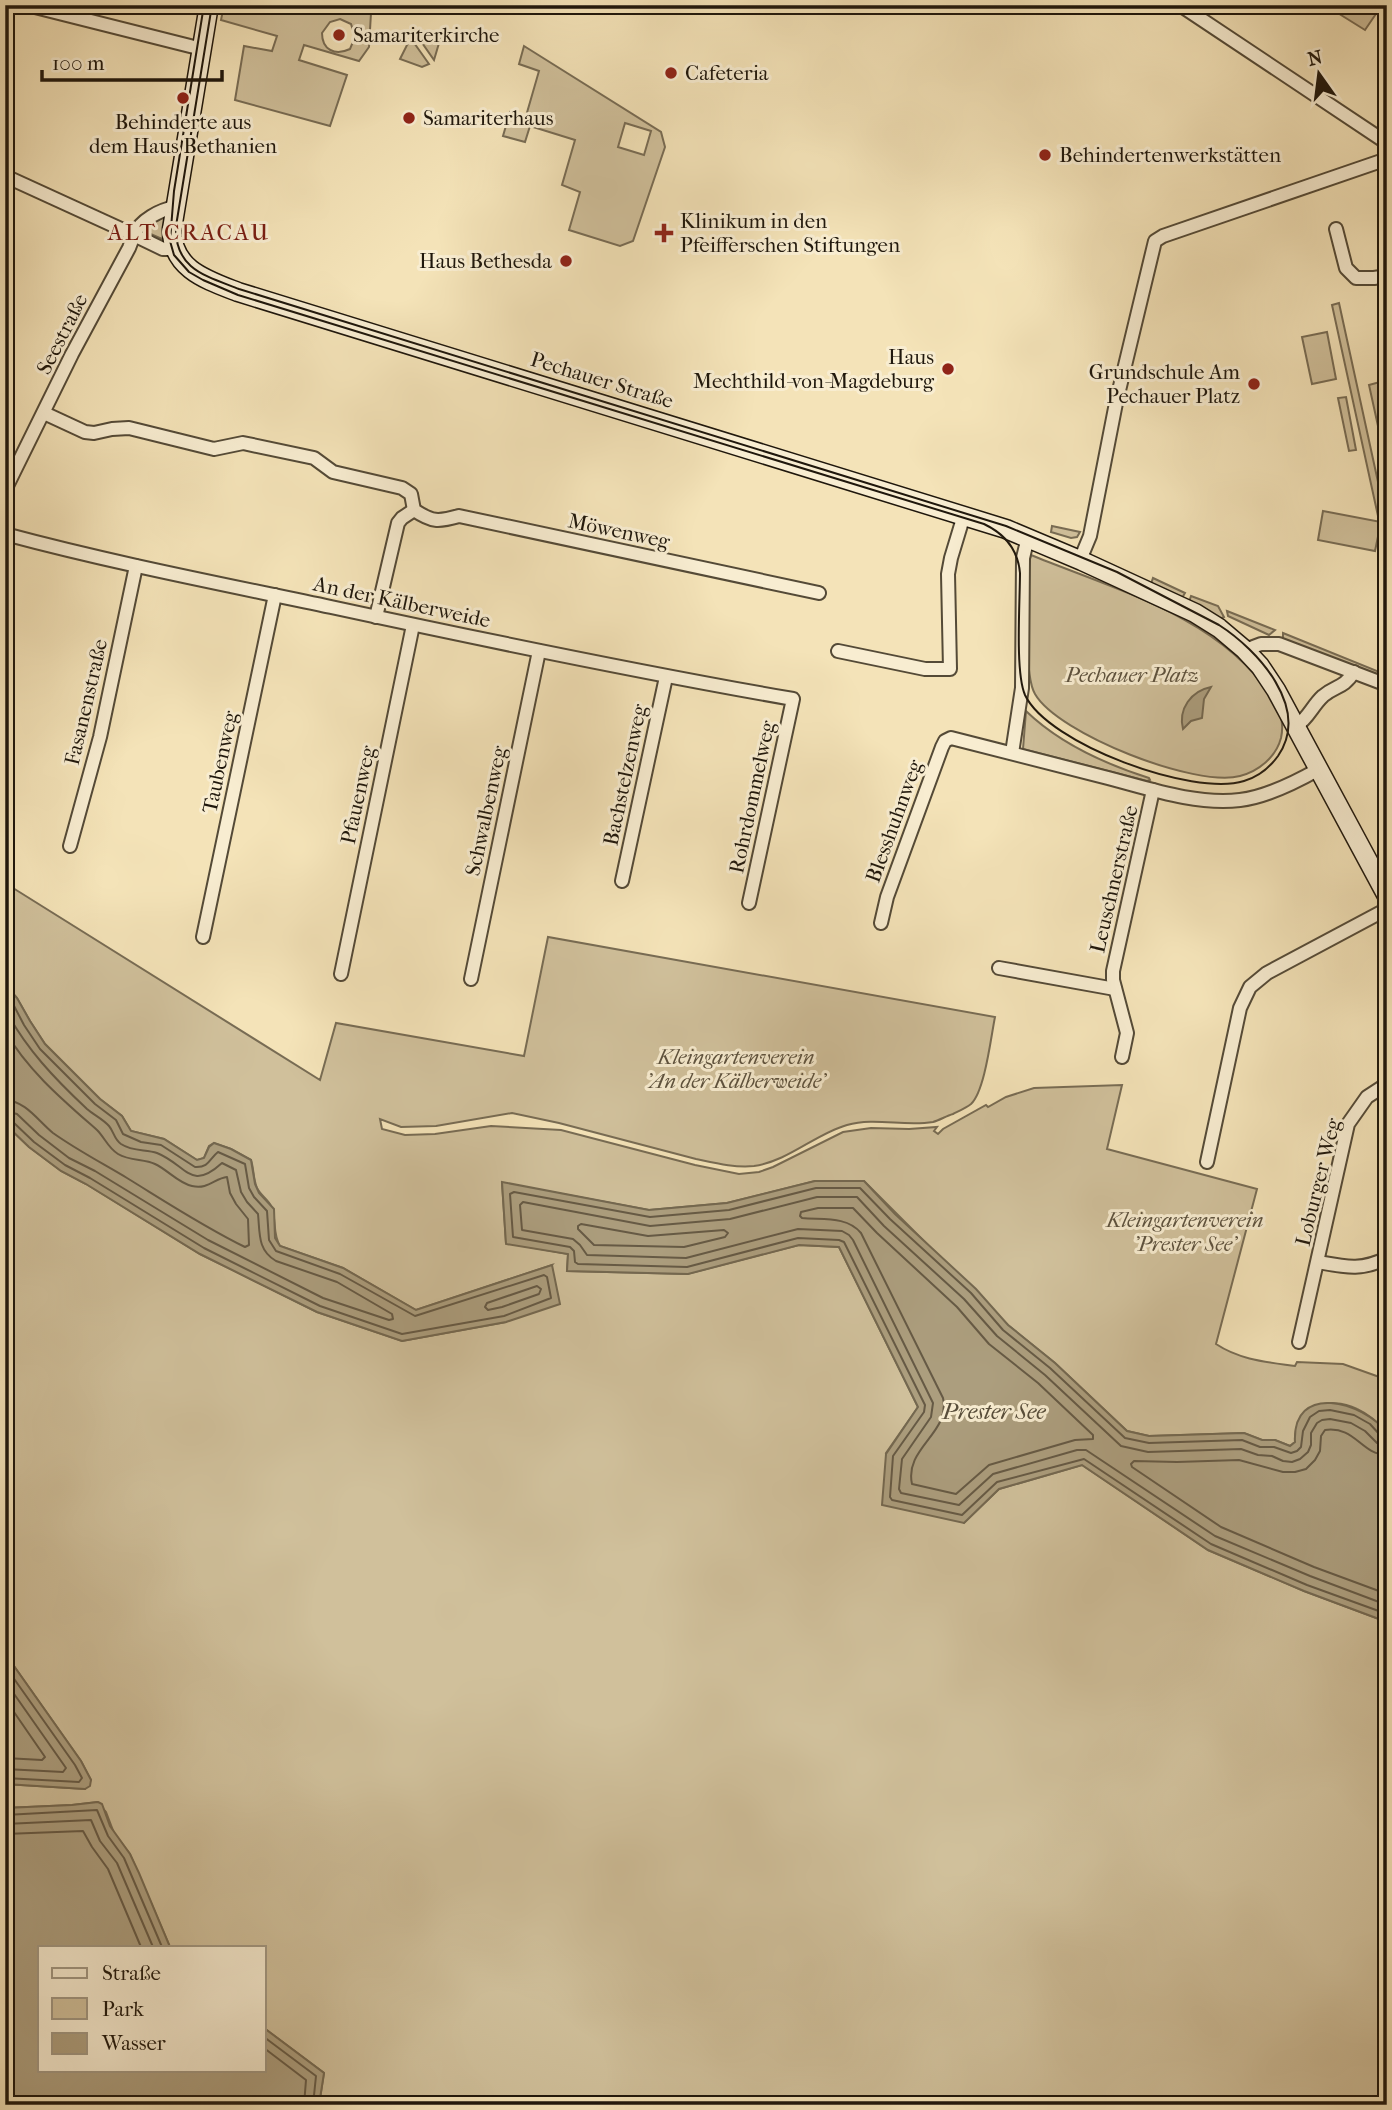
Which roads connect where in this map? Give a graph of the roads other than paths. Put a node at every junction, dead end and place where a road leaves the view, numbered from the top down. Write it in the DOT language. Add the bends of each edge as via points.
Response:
graph roads {
  1 [pos="27,5"];
  2 [pos="209,5"];
  3 [pos="1180,5"];
  4 [pos="202,49"];
  5 [pos="1387,143"];
  6 [pos="1387,159"];
  7 [pos="5,176"];
  8 [pos="175,207"];
  9 [pos="1336,229"];
  10 [pos="134,235"];
  11 [pos="175,249"];
  12 [pos="1387,276"];
  13 [pos="44,413"];
  14 [pos="5,490"];
  15 [pos="414,510"];
  16 [pos="964,515"];
  17 [pos="5,534"];
  18 [pos="1028,537"];
  19 [pos="1080,560"];
  20 [pos="135,566"];
  21 [pos="819,593"];
  22 [pos="275,595"];
  23 [pos="376,617"];
  24 [pos="412,625"];
  25 [pos="1245,650"];
  26 [pos="539,651"];
  27 [pos="838,651"];
  28 [pos="1354,672"];
  29 [pos="666,677"];
  30 [pos="1387,685"];
  31 [pos="793,699"];
  32 [pos="1292,719"];
  33 [pos="951,738"];
  34 [pos="1012,753"];
  35 [pos="1320,769"];
  36 [pos="1153,790"];
  37 [pos="70,846"];
  38 [pos="622,881"];
  39 [pos="1387,896"];
  40 [pos="749,903"];
  41 [pos="1387,909"];
  42 [pos="881,923"];
  43 [pos="203,937"];
  44 [pos="999,968"];
  45 [pos="341,974"];
  46 [pos="471,979"];
  47 [pos="1115,989"];
  48 [pos="1122,1057"];
  49 [pos="1387,1084"];
  50 [pos="1208,1162"];
  51 [pos="1387,1258"];
  52 [pos="1318,1262"];
  53 [pos="1298,1342"];
  1 -- 4 [label="street"];
  2 -- 4 [label="main road"];
  3 -- 5 [label="street"];
  4 -- 8 [label="main road"];
  6 -- 19 [label="street" via="1163,236 1153,244 1090,536"];
  7 -- 10 [label="street"];
  8 -- 10 [label="street" via="141,224"];
  8 -- 11 [label="main road"];
  9 -- 12 [label="street" via="1346,268 1356,278"];
  10 -- 11 [label="street" via="163,249"];
  10 -- 13 [label="street, Seestraße"];
  11 -- 16 [label="main road, Pechauer Straße" via="194,272 239,292"];
  13 -- 14 [label="street, Seestraße"];
  13 -- 15 [label="street" via="85,432 129,428 214,449 243,443 314,458 333,471 402,488 411,494"];
  15 -- 21 [label="street, Möwenweg" via="439,522 459,516"];
  15 -- 23 [label="street" via="398,523"];
  16 -- 18 [label="main road, Pechauer Straße"];
  16 -- 27 [label="street" via="948,574 950,670"];
  17 -- 20 [label="street, An der Kälberweide"];
  18 -- 19 [label="main road"];
  18 -- 34 [label="street" via="1023,558 1022,688"];
  19 -- 25 [label="main road" via="1195,613"];
  20 -- 22 [label="street, An der Kälberweide"];
  20 -- 37 [label="street, Fasanenstraße" via="100,737"];
  22 -- 23 [label="street, An der Kälberweide"];
  22 -- 43 [label="street, Taubenweg"];
  23 -- 24 [label="street, An der Kälberweide"];
  24 -- 26 [label="street, An der Kälberweide"];
  24 -- 45 [label="street, Pfauenweg"];
  25 -- 28 [label="street" via="1261,643 1279,644"];
  25 -- 32 [label="main road" via="1270,680"];
  26 -- 29 [label="street, An der Kälberweide"];
  26 -- 46 [label="street, Schwalbenweg"];
  28 -- 30 [label="street"];
  28 -- 32 [label="street" via="1348,682 1316,703 1304,721"];
  29 -- 31 [label="street, An der Kälberweide"];
  29 -- 38 [label="street, Bachstelzenweg"];
  31 -- 40 [label="street, Rohrdommelweg"];
  32 -- 35 [label="main road"];
  33 -- 34 [label="street, Leuschnerstraße"];
  33 -- 42 [label="street, Blesshuhnweg" via="942,747"];
  34 -- 36 [label="street, Leuschnerstraße"];
  35 -- 36 [label="street" via="1240,800 1200,799"];
  35 -- 39 [label="main road"];
  36 -- 47 [label="street, Leuschnerstraße" via="1113,971"];
  41 -- 50 [label="street" via="1267,973 1251,987 1240,1008"];
  44 -- 47 [label="street"];
  47 -- 48 [label="street, Leuschnerstraße" via="1127,1033"];
  49 -- 52 [label="street, Loburger Weg" via="1369,1095 1349,1121"];
  51 -- 52 [label="street, Loburger Weg" via="1357,1268"];
  52 -- 53 [label="street, Loburger Weg"];
}
